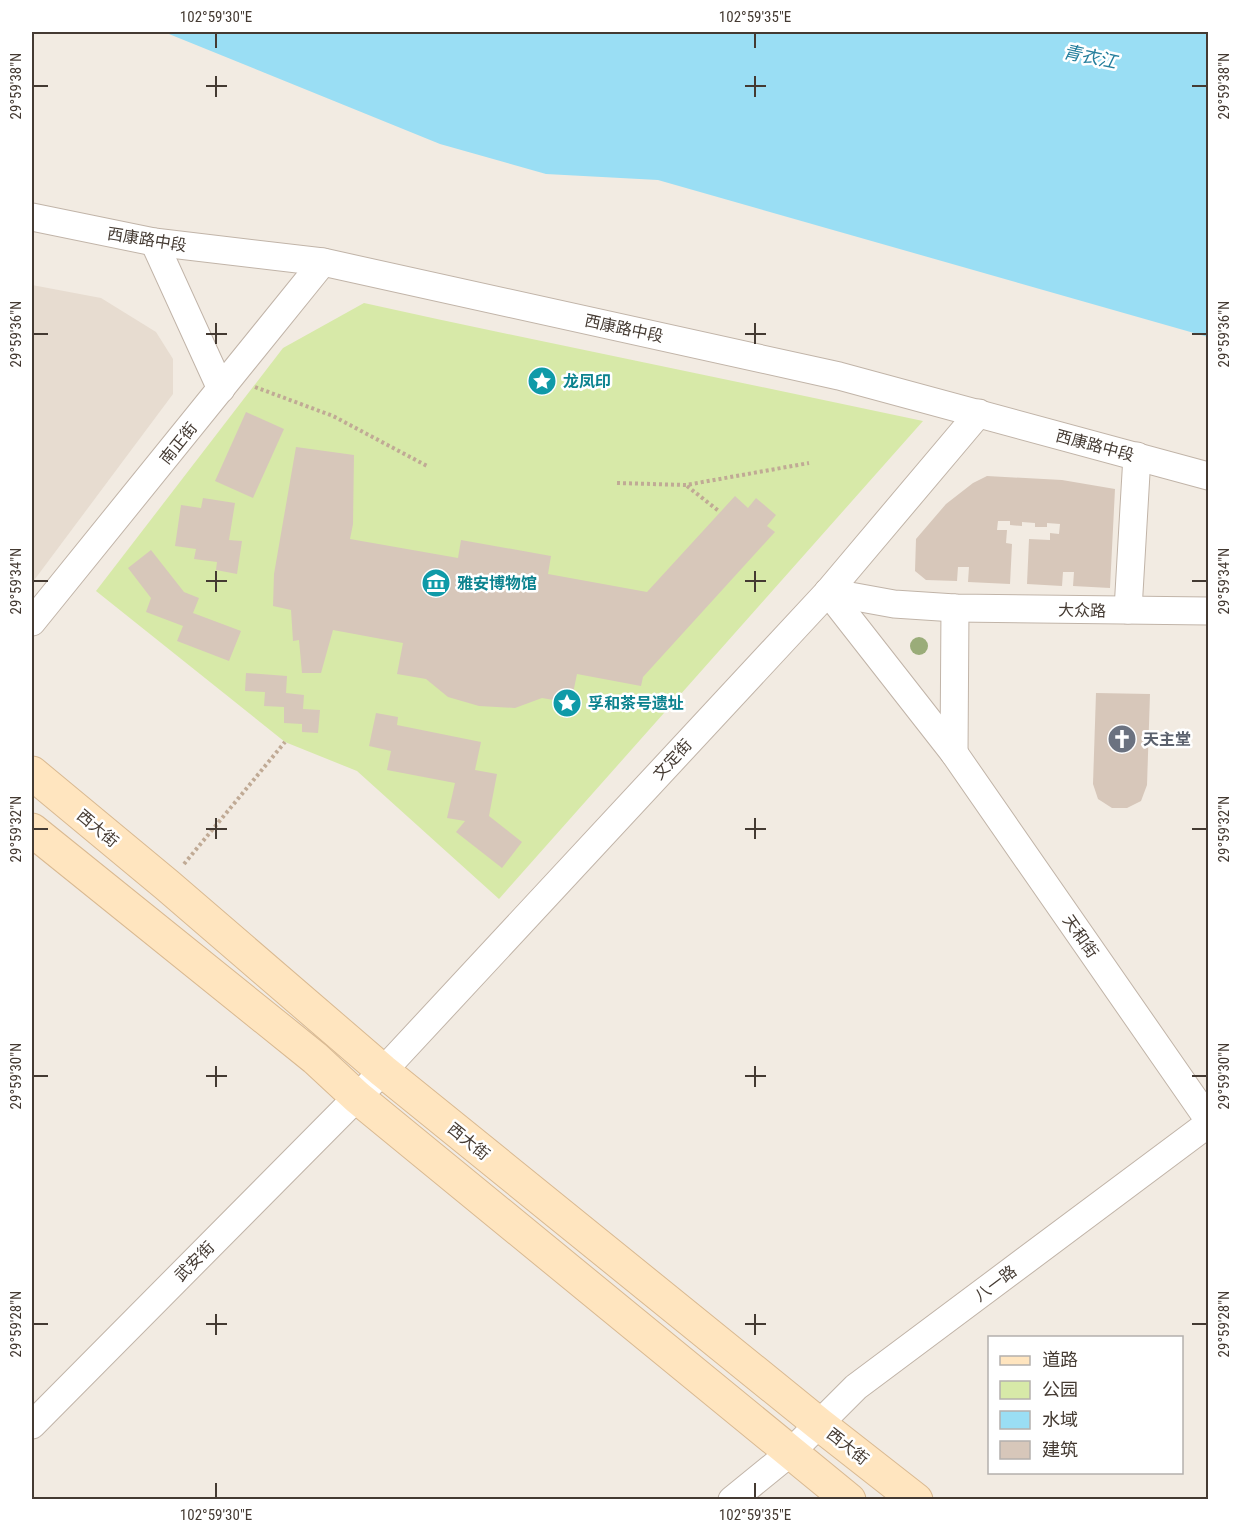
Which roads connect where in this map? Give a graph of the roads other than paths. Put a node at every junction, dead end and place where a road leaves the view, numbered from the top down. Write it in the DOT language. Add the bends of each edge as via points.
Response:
graph roads {
  1 [pos="32,217"];
  2 [pos="154,242"];
  3 [pos="323,262"];
  4 [pos="221,389"];
  5 [pos="979,413"];
  6 [pos="1137,456"];
  7 [pos="1209,476"];
  8 [pos="828,592"];
  9 [pos="954,608"];
  10 [pos="1128,610"];
  11 [pos="1209,611"];
  12 [pos="32,622"];
  13 [pos="954,753"];
  14 [pos="32,772"];
  15 [pos="32,830"];
  16 [pos="383,1071"];
  17 [pos="357,1097"];
  18 [pos="1209,1122"];
  19 [pos="819,1424"];
  20 [pos="32,1425"];
  21 [pos="791,1452"];
  22 [pos="732,1500"];
  23 [pos="849,1500"];
  24 [pos="916,1500"];
  1 -- 2 [label="street, 西康路中段"];
  2 -- 3 [label="street, 西康路中段"];
  2 -- 4 [label="street"];
  3 -- 4 [label="street, 南正街"];
  3 -- 5 [label="street, 西康路中段" via="839,376"];
  4 -- 12 [label="street, 南正街"];
  5 -- 6 [label="street, 西康路中段"];
  5 -- 8 [label="street, 文定街"];
  6 -- 7 [label="street, 西康路中段"];
  6 -- 10 [label="street"];
  8 -- 9 [label="street, 大众路" via="894,604"];
  8 -- 13 [label="street, 天和街"];
  8 -- 16 [label="street, 文定街"];
  9 -- 10 [label="street, 大众路"];
  9 -- 13 [label="street"];
  10 -- 11 [label="street, 大众路"];
  13 -- 18 [label="street, 天和街"];
  14 -- 16 [label="main road, 西大街"];
  15 -- 17 [label="main road"];
  16 -- 17 [label="street, 文定街"];
  16 -- 19 [label="main road, 西大街"];
  17 -- 20 [label="street, 武安街"];
  17 -- 21 [label="main road"];
  18 -- 19 [label="street, 八一路" via="856,1387"];
  19 -- 21 [label="street, 八一路"];
  19 -- 24 [label="main road, 西大街"];
  21 -- 22 [label="street, 八一路"];
  21 -- 23 [label="main road"];
}
